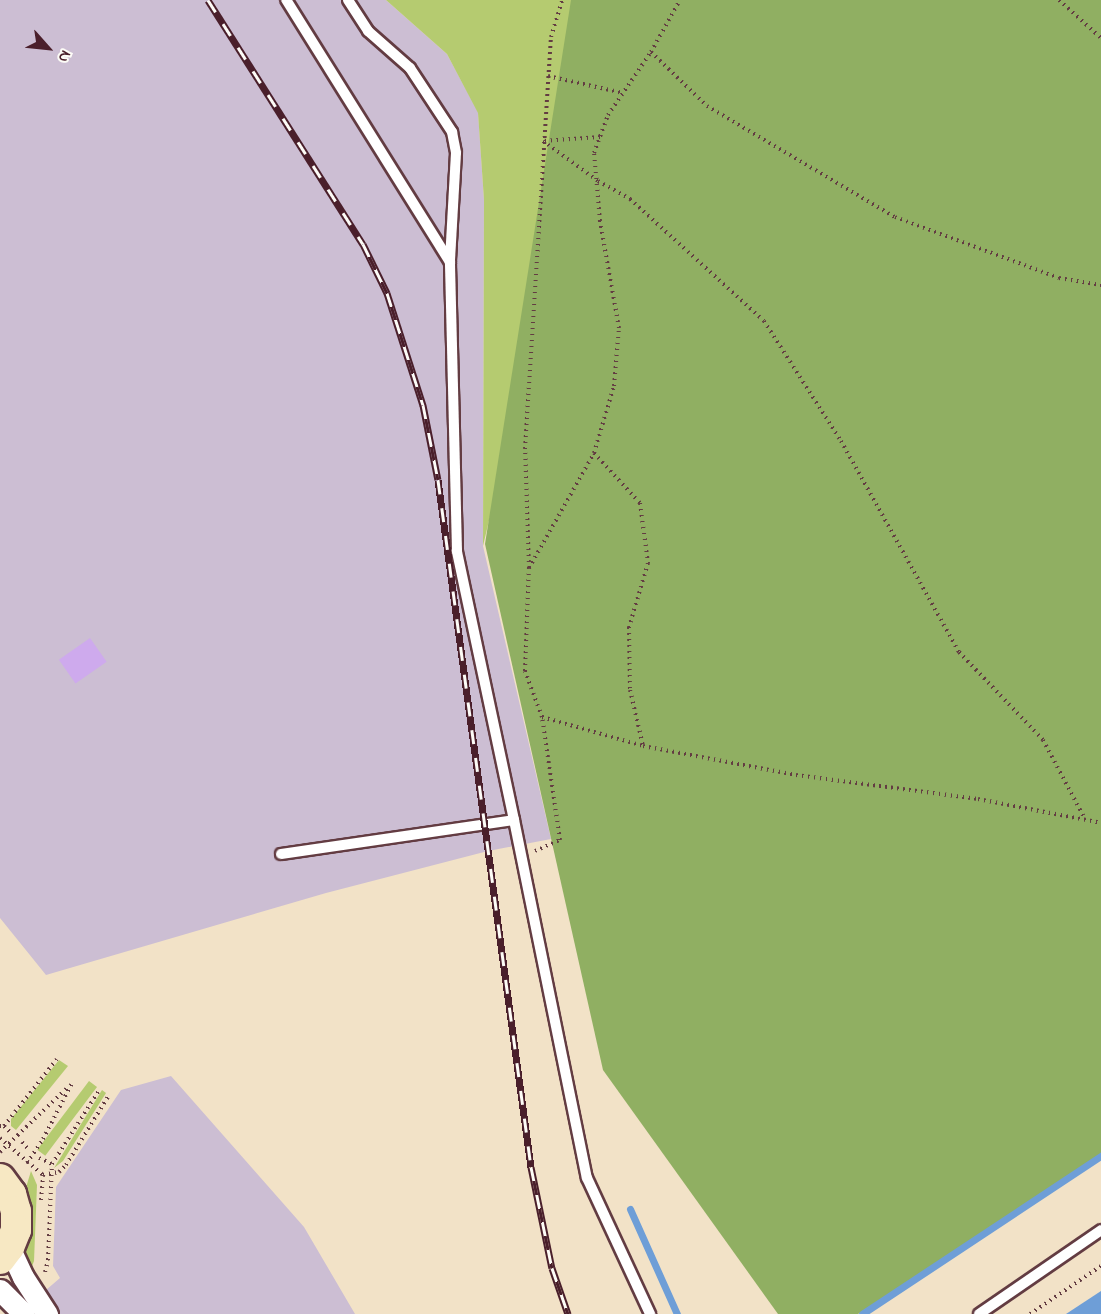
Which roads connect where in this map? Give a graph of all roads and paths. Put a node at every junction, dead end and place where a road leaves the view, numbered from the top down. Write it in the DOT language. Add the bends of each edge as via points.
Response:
graph roads {
  1 [pos="286,0"];
  2 [pos="348,0"];
  3 [pos="562,0"];
  4 [pos="680,0"];
  5 [pos="1059,0"];
  6 [pos="1101,38"];
  7 [pos="651,52"];
  8 [pos="548,76"];
  9 [pos="623,93"];
  10 [pos="600,137"];
  11 [pos="543,141"];
  12 [pos="598,181"];
  13 [pos="450,262"];
  14 [pos="1101,285"];
  15 [pos="594,453"];
  16 [pos="529,568"];
  17 [pos="542,717"];
  18 [pos="643,746"];
  19 [pos="1085,819"];
  20 [pos="514,820"];
  21 [pos="1101,823"];
  22 [pos="281,854"];
  23 [pos="521,857"];
  24 [pos="57,1059"];
  25 [pos="100,1089"];
  26 [pos="110,1095"];
  27 [pos="2,1126"];
  28 [pos="12,1134"];
  29 [pos="0,1138"];
  30 [pos="22,1142"];
  31 [pos="9,1145"];
  32 [pos="28,1149"];
  33 [pos="0,1152"];
  34 [pos="39,1158"];
  35 [pos="27,1162"];
  36 [pos="52,1164"];
  37 [pos="50,1174"];
  38 [pos="5,1186"];
  39 [pos="1101,1230"];
  40 [pos="5,1253"];
  41 [pos="1101,1266"];
  42 [pos="42,1278"];
  43 [pos="0,1290"];
  44 [pos="24,1314"];
  45 [pos="47,1314"];
  46 [pos="650,1314"];
  47 [pos="979,1314"];
  48 [pos="1030,1314"];
  1 -- 13 [label="lane"];
  2 -- 13 [label="lane" via="368,31 410,68 452,132 456,153"];
  3 -- 8 [label="path" via="551,37"];
  4 -- 7 [label="path"];
  5 -- 6 [label="path"];
  7 -- 9 [label="path"];
  7 -- 14 [label="path" via="707,106 895,217 1059,278"];
  8 -- 9 [label="path"];
  8 -- 11 [label="path"];
  9 -- 10 [label="path" via="608,115"];
  10 -- 11 [label="path"];
  10 -- 12 [label="path" via="594,153"];
  11 -- 12 [label="path"];
  11 -- 16 [label="path" via="525,449"];
  12 -- 15 [label="path" via="600,221 619,328 614,386"];
  12 -- 19 [label="path" via="630,199 764,321 841,441 959,652 1043,740"];
  13 -- 20 [label="lane" via="457,551"];
  15 -- 16 [label="path"];
  15 -- 18 [label="path" via="640,503 648,563 629,627 630,690"];
  16 -- 17 [label="path" via="525,671"];
  17 -- 18 [label="path"];
  17 -- 23 [label="path" via="560,840"];
  18 -- 19 [label="path" via="796,776 978,799"];
  19 -- 21 [label="path"];
  20 -- 22 [label="lane"];
  20 -- 23 [label="lane"];
  23 -- 46 [label="lane" via="587,1178"];
  24 -- 27 [label="path"];
  25 -- 36 [label="path"];
  26 -- 37 [label="path" via="66,1165"];
  27 -- 28 [label="path"];
  29 -- 31 [label="path"];
  30 -- 32 [label="path"];
  31 -- 33 [label="path"];
  31 -- 35 [label="path"];
  31 -- 35 [label="path" via="72,1083"];
  34 -- 36 [label="path"];
  35 -- 37 [label="path" via="43,1175"];
  35 -- 38 [label="path"];
  36 -- 37 [label="path"];
  37 -- 42 [label="path" via="48,1260"];
  38 -- 40 [label="street" via="16,1211 16,1230"];
  39 -- 47 [label="lane"];
  40 -- 45 [label="street"];
  41 -- 48 [label="path"];
  43 -- 44 [label="street"];
}
